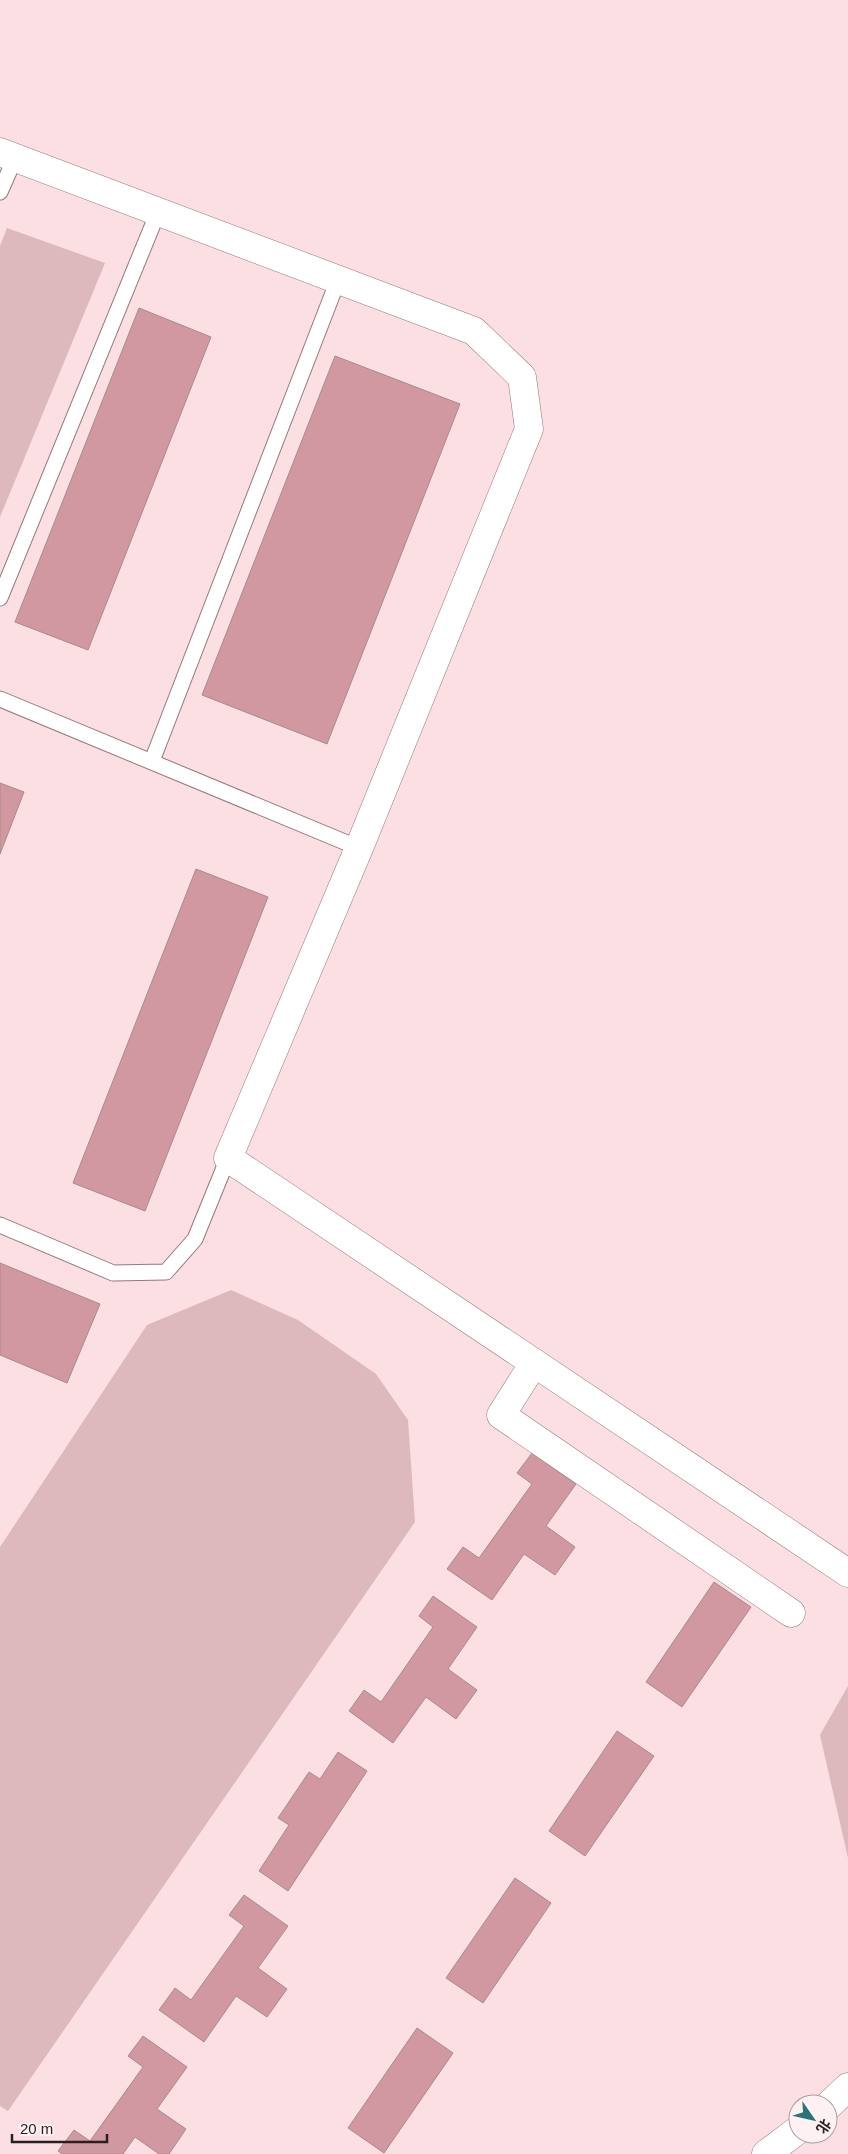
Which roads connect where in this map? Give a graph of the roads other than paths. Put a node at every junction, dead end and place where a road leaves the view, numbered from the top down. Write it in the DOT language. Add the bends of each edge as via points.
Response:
graph roads {
  1 [pos="7,155"];
  2 [pos="0,192"];
  3 [pos="158,212"];
  4 [pos="338,280"];
  5 [pos="0,598"];
  6 [pos="0,699"];
  7 [pos="152,761"];
  8 [pos="359,848"];
  9 [pos="228,1158"];
  10 [pos="0,1225"];
  11 [pos="534,1363"];
  12 [pos="848,1573"];
  13 [pos="791,1613"];
  14 [pos="848,2087"];
  15 [pos="838,2096"];
  16 [pos="788,2138"];
  17 [pos="766,2154"];
  1 -- 2 [label="lane"];
  1 -- 3 [label="street"];
  3 -- 4 [label="street"];
  3 -- 5 [label="lane"];
  4 -- 7 [label="lane"];
  4 -- 8 [label="street" via="474,331 522,377 529,429"];
  6 -- 7 [label="lane"];
  7 -- 8 [label="lane"];
  8 -- 9 [label="street"];
  9 -- 10 [label="lane" via="195,1239 166,1272 113,1273"];
  9 -- 11 [label="street"];
  11 -- 12 [label="street"];
  11 -- 13 [label="street" via="501,1416"];
  14 -- 15 [label="street"];
  16 -- 17 [label="street"];
}
